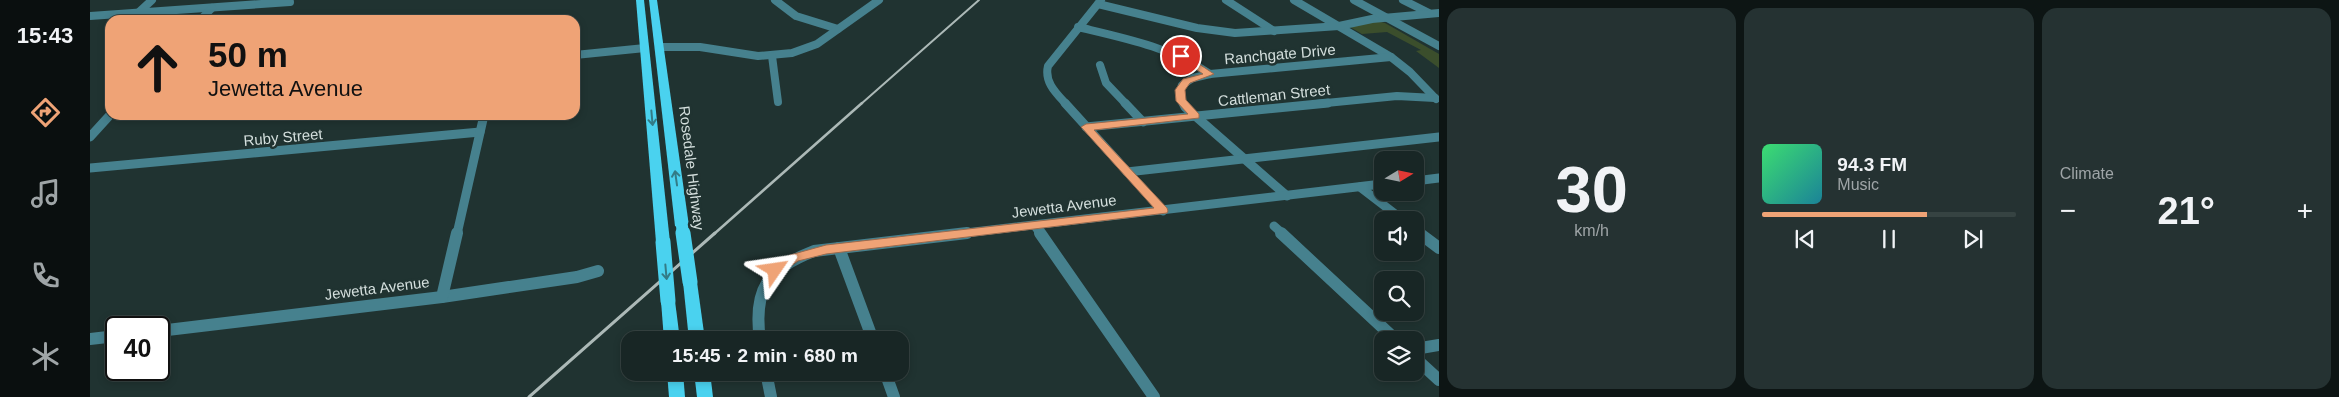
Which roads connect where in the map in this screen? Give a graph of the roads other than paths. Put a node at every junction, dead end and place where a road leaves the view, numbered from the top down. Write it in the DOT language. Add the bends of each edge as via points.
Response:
graph roads {
  1 [pos="152,0"];
  2 [pos="653,0"];
  3 [pos="775,0"];
  4 [pos="879,0"];
  5 [pos="1226,0"];
  6 [pos="1294,0"];
  7 [pos="1354,0"];
  8 [pos="1403,0"];
  9 [pos="290,2"];
  10 [pos="1099,2"];
  11 [pos="641,4"];
  12 [pos="212,8"];
  13 [pos="1439,12"];
  14 [pos="138,13"];
  15 [pos="1430,13"];
  16 [pos="105,15"];
  17 [pos="106,15"];
  18 [pos="205,15"];
  19 [pos="90,16"];
  20 [pos="1386,17"];
  21 [pos="1339,26"];
  22 [pos="1078,27"];
  23 [pos="838,29"];
  24 [pos="1274,31"];
  25 [pos="1439,46"];
  26 [pos="659,47"];
  27 [pos="645,48"];
  28 [pos="580,54"];
  29 [pos="772,56"];
  30 [pos="1391,57"];
  31 [pos="1100,65"];
  32 [pos="1210,74"];
  33 [pos="1437,100"];
  34 [pos="778,102"];
  35 [pos="1195,116"];
  36 [pos="105,120"];
  37 [pos="483,120"];
  38 [pos="1143,122"];
  39 [pos="1086,127"];
  40 [pos="480,132"];
  41 [pos="91,134"];
  42 [pos="670,135"];
  43 [pos="1439,137"];
  44 [pos="1244,159"];
  45 [pos="90,168"];
  46 [pos="1127,172"];
  47 [pos="1439,178"];
  48 [pos="1424,180"];
  49 [pos="1374,185"];
  50 [pos="1360,187"];
  51 [pos="1287,196"];
  52 [pos="1163,211"];
  53 [pos="1391,211"];
  54 [pos="1035,226"];
  55 [pos="1274,226"];
  56 [pos="1424,237"];
  57 [pos="839,248"];
  58 [pos="1439,248"];
  59 [pos="598,271"];
  60 [pos="442,297"];
  61 [pos="170,330"];
  62 [pos="671,331"];
  63 [pos="696,331"];
  64 [pos="758,331"];
  65 [pos="870,331"];
  66 [pos="1386,331"];
  67 [pos="105,337"];
  68 [pos="90,339"];
  69 [pos="1439,345"];
  70 [pos="1424,348"];
  71 [pos="1424,366"];
  72 [pos="1439,380"];
  73 [pos="676,381"];
  74 [pos="703,381"];
  75 [pos="768,381"];
  76 [pos="888,381"];
  77 [pos="677,397"];
  78 [pos="705,397"];
  79 [pos="771,397"];
  80 [pos="894,397"];
  81 [pos="1154,397"];
  1 -- 14 [label="street"];
  2 -- 26 [label="main road, Rosedale Highway"];
  3 -- 23 [label="street" via="801,18"];
  4 -- 23 [label="street"];
  5 -- 24 [label="street"];
  6 -- 21 [label="street"];
  7 -- 20 [label="street"];
  8 -- 15 [label="street"];
  9 -- 12 [label="street"];
  10 -- 22 [label="street"];
  10 -- 24 [label="street" via="1210,30"];
  11 -- 26 [label="main road" via="646,14 650,42"];
  11 -- 27 [label="main road"];
  12 -- 14 [label="street"];
  12 -- 18 [label="street"];
  13 -- 15 [label="street"];
  14 -- 17 [label="street"];
  15 -- 20 [label="street"];
  16 -- 19 [label="street"];
  20 -- 21 [label="street"];
  20 -- 25 [label="street"];
  21 -- 24 [label="street"];
  21 -- 30 [label="street"];
  22 -- 32 [label="street" via="1172,52"];
  22 -- 39 [label="street" via="1050,62 1046,72 1054,92"];
  23 -- 29 [label="street" via="810,48"];
  26 -- 29 [label="street" via="700,47 748,56"];
  26 -- 42 [label="main road, Rosedale Highway"];
  27 -- 28 [label="street"];
  27 -- 42 [label="main road" via="654,53 661,114"];
  27 -- 62 [label="main road, one-way, bridge"];
  29 -- 34 [label="street"];
  30 -- 32 [label="street, Ranchgate Drive"];
  30 -- 33 [label="street"];
  31 -- 38 [label="street" via="1106,84"];
  32 -- 35 [label="street, Ranchgate Drive" via="1187,81 1180,90 1181,101"];
  33 -- 35 [label="street, Cattleman Street" via="1397,96"];
  35 -- 38 [label="street, Cattleman Street"];
  35 -- 44 [label="street, Ranchgate Drive"];
  36 -- 41 [label="street"];
  37 -- 40 [label="street"];
  38 -- 39 [label="street, Cattleman Street"];
  39 -- 46 [label="street"];
  40 -- 45 [label="street, Ruby Street"];
  40 -- 60 [label="street"];
  63 -- 42 [label="main road, Rosedale Highway, one-way, bridge"];
  43 -- 44 [label="street"];
  44 -- 46 [label="street"];
  44 -- 51 [label="street, Ranchgate Drive"];
  46 -- 52 [label="street"];
  47 -- 48 [label="street"];
  49 -- 50 [label="street, Jewetta Avenue"];
  50 -- 51 [label="street, Jewetta Avenue"];
  50 -- 53 [label="street"];
  51 -- 52 [label="street, Jewetta Avenue"];
  52 -- 54 [label="street, Jewetta Avenue"];
  54 -- 57 [label="street, Jewetta Avenue"];
  54 -- 81 [label="street"];
  55 -- 66 [label="street"];
  56 -- 58 [label="street"];
  57 -- 64 [label="street, Jewetta Avenue" via="814,251 775,270 757,300"];
  57 -- 65 [label="street"];
  59 -- 60 [label="street, Jewetta Avenue"];
  60 -- 61 [label="street, Jewetta Avenue"];
  67 -- 68 [label="street"];
  69 -- 70 [label="street"];
  71 -- 72 [label="street"];
  73 -- 77 [label="main road"];
  74 -- 78 [label="main road"];
  75 -- 79 [label="street"];
  76 -- 80 [label="street"];
}
